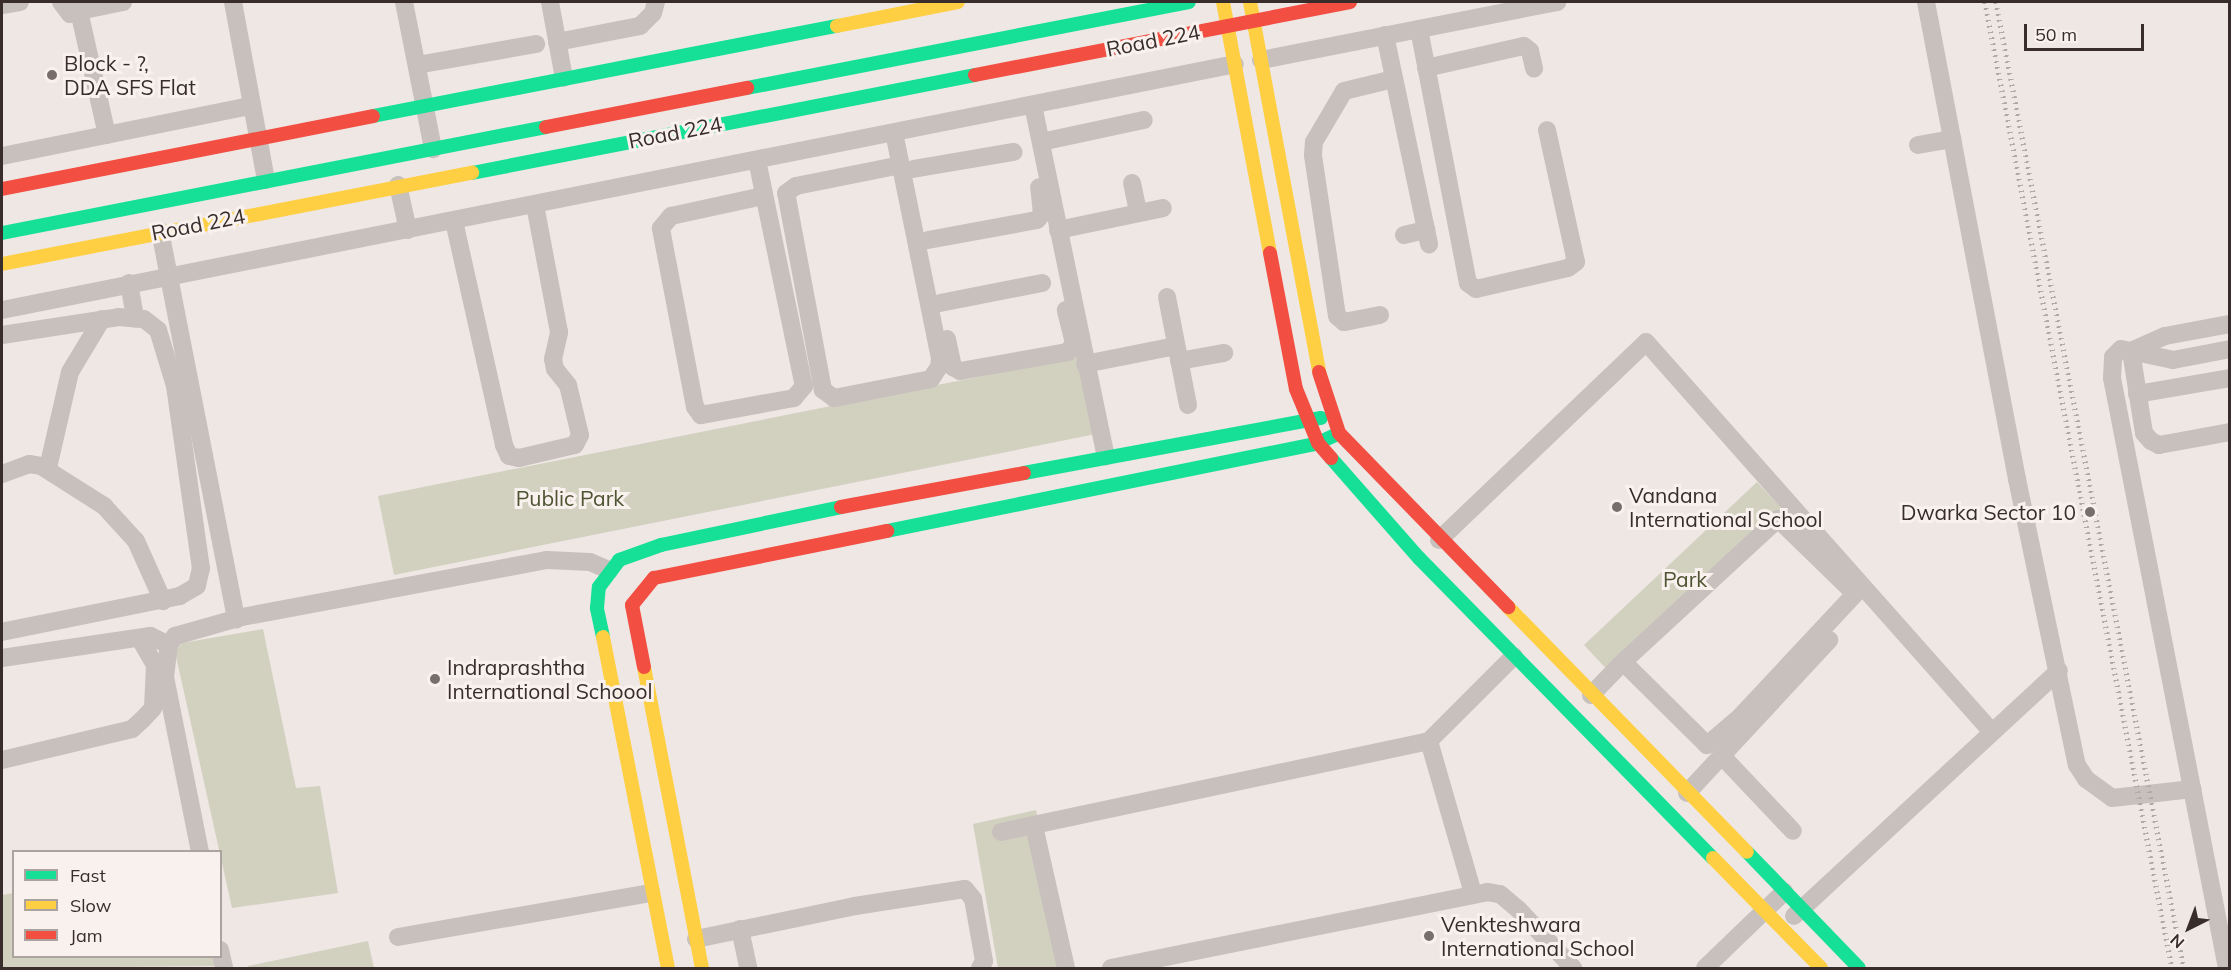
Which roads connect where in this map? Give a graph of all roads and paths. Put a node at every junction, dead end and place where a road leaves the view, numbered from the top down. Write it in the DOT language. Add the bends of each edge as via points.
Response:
graph roads {
  1 [pos="20,2"];
  2 [pos="61,2"];
  3 [pos="123,2"];
  4 [pos="233,2"];
  5 [pos="404,2"];
  6 [pos="549,2"];
  7 [pos="656,2"];
  8 [pos="958,2"];
  9 [pos="1189,2"];
  10 [pos="1223,2"];
  11 [pos="1250,2"];
  12 [pos="1350,2"];
  13 [pos="1557,2"];
  14 [pos="1926,2"];
  15 [pos="2,5"];
  16 [pos="1155,5"];
  17 [pos="79,11"];
  18 [pos="1254,21"];
  19 [pos="1228,26"];
  20 [pos="1419,29"];
  21 [pos="1385,35"];
  22 [pos="557,42"];
  23 [pos="536,44"];
  24 [pos="1261,60"];
  25 [pos="1235,64"];
  26 [pos="417,65"];
  27 [pos="1426,68"];
  28 [pos="1534,69"];
  29 [pos="564,78"];
  30 [pos="1394,79"];
  31 [pos="426,105"];
  32 [pos="1033,105"];
  33 [pos="251,106"];
  34 [pos="1144,120"];
  35 [pos="1547,130"];
  36 [pos="900,132"];
  37 [pos="107,135"];
  38 [pos="257,138"];
  39 [pos="1952,139"];
  40 [pos="1041,142"];
  41 [pos="1918,145"];
  42 [pos="433,149"];
  43 [pos="1014,152"];
  44 [pos="2,156"];
  45 [pos="757,160"];
  46 [pos="1036,164"];
  47 [pos="907,167"];
  48 [pos="266,180"];
  49 [pos="1132,183"];
  50 [pos="398,185"];
  51 [pos="2,189"];
  52 [pos="763,196"];
  53 [pos="535,205"];
  54 [pos="1163,208"];
  55 [pos="1138,212"];
  56 [pos="454,221"];
  57 [pos="1058,230"];
  58 [pos="160,231"];
  59 [pos="408,231"];
  60 [pos="2,233"];
  61 [pos="1404,235"];
  62 [pos="928,240"];
  63 [pos="2,264"];
  64 [pos="169,276"];
  65 [pos="129,283"];
  66 [pos="1042,283"];
  67 [pos="1167,297"];
  68 [pos="940,303"];
  69 [pos="1066,309"];
  70 [pos="2,310"];
  71 [pos="1380,315"];
  72 [pos="135,318"];
  73 [pos="102,319"];
  74 [pos="2229,324"];
  75 [pos="2,335"];
  76 [pos="2229,349"];
  77 [pos="2132,351"];
  78 [pos="1178,353"];
  79 [pos="1224,353"];
  80 [pos="1085,364"];
  81 [pos="2229,378"];
  82 [pos="2137,394"];
  83 [pos="1188,405"];
  84 [pos="1330,415"];
  85 [pos="1307,423"];
  86 [pos="2229,432"];
  87 [pos="1339,433"];
  88 [pos="1318,444"];
  89 [pos="1106,457"];
  90 [pos="48,468"];
  91 [pos="2,474"];
  92 [pos="1439,540"];
  93 [pos="609,570"];
  94 [pos="163,601"];
  95 [pos="1855,612"];
  96 [pos="236,620"];
  97 [pos="2,632"];
  98 [pos="140,639"];
  99 [pos="169,645"];
  100 [pos="1514,656"];
  101 [pos="2,658"];
  102 [pos="1623,662"];
  103 [pos="2059,671"];
  104 [pos="1591,694"];
  105 [pos="1991,731"];
  106 [pos="1429,741"];
  107 [pos="1722,756"];
  108 [pos="2,760"];
  109 [pos="2192,789"];
  110 [pos="1687,793"];
  111 [pos="1034,826"];
  112 [pos="1793,831"];
  113 [pos="1001,832"];
  114 [pos="201,850"];
  115 [pos="1784,892"];
  116 [pos="651,893"];
  117 [pos="1473,893"];
  118 [pos="1764,910"];
  119 [pos="1801,910"];
  120 [pos="1782,928"];
  121 [pos="740,929"];
  122 [pos="398,937"];
  123 [pos="696,939"];
  124 [pos="668,969"];
  125 [pos="702,969"];
  126 [pos="748,969"];
  127 [pos="980,969"];
  128 [pos="1066,969"];
  129 [pos="1111,969"];
  130 [pos="1573,969"];
  131 [pos="1705,969"];
  132 [pos="1821,969"];
  133 [pos="1859,969"];
  134 [pos="2227,969"];
  1 -- 15 [label="street"];
  2 -- 17 [label="street" via="70,14"];
  3 -- 17 [label="street"];
  4 -- 33 [label="street"];
  5 -- 26 [label="street"];
  6 -- 22 [label="street"];
  7 -- 22 [label="street" via="653,13 640,26"];
  8 -- 29 [label="street"];
  9 -- 16 [label="street, Road 224"];
  10 -- 19 [label="street"];
  11 -- 18 [label="street"];
  12 -- 18 [label="street, Road 224"];
  13 -- 20 [label="street"];
  14 -- 39 [label="street"];
  16 -- 42 [label="street, Road 224"];
  17 -- 37 [label="street"];
  18 -- 19 [label="street, Road 224"];
  18 -- 24 [label="street"];
  19 -- 25 [label="street"];
  19 -- 50 [label="street, Road 224"];
  20 -- 21 [label="street"];
  20 -- 27 [label="street"];
  21 -- 24 [label="street"];
  21 -- 30 [label="street"];
  22 -- 29 [label="street"];
  23 -- 26 [label="street"];
  24 -- 84 [label="street"];
  25 -- 32 [label="street"];
  25 -- 85 [label="street" via="1296,389"];
  26 -- 31 [label="street"];
  27 -- 28 [label="street" via="1524,46 1530,51"];
  27 -- 35 [label="street" via="1468,283 1476,289 1568,268 1576,261"];
  29 -- 31 [label="street"];
  30 -- 61 [label="street" via="1427,237"];
  30 -- 71 [label="street" via="1344,91 1314,142 1313,155 1337,316 1344,322"];
  31 -- 38 [label="street"];
  31 -- 42 [label="street"];
  32 -- 36 [label="street"];
  32 -- 40 [label="street"];
  33 -- 37 [label="street"];
  33 -- 38 [label="street"];
  34 -- 40 [label="street"];
  36 -- 45 [label="street"];
  36 -- 47 [label="street"];
  37 -- 44 [label="street"];
  38 -- 48 [label="street"];
  38 -- 51 [label="street"];
  39 -- 41 [label="street"];
  39 -- 103 [label="street"];
  40 -- 57 [label="street"];
  42 -- 48 [label="street, Road 224"];
  43 -- 47 [label="street"];
  45 -- 52 [label="street"];
  45 -- 53 [label="street"];
  46 -- 62 [label="street" via="1042,214 1037,220"];
  47 -- 47 [label="street" via="796,186 786,193 823,390 834,398 931,379 939,367"];
  47 -- 62 [label="street"];
  48 -- 60 [label="street, Road 224"];
  49 -- 55 [label="street"];
  50 -- 58 [label="street, Road 224"];
  50 -- 59 [label="street"];
  52 -- 52 [label="street" via="671,216 661,228 695,406 701,415 794,398 804,386"];
  53 -- 56 [label="street"];
  53 -- 56 [label="street" via="559,332 553,359 555,369 568,386 580,435 575,444 519,458 509,456 504,445"];
  54 -- 55 [label="street"];
  55 -- 57 [label="street"];
  56 -- 59 [label="street"];
  57 -- 80 [label="street"];
  58 -- 63 [label="street, Road 224"];
  58 -- 64 [label="street"];
  59 -- 64 [label="street"];
  62 -- 68 [label="street"];
  64 -- 65 [label="street"];
  64 -- 96 [label="street"];
  65 -- 70 [label="street"];
  65 -- 72 [label="street"];
  66 -- 68 [label="street"];
  67 -- 78 [label="street"];
  68 -- 69 [label="street" via="953,367 960,371 1071,350 1074,343"];
  72 -- 73 [label="street"];
  72 -- 94 [label="street" via="151,322 164,343 175,386 200,554 197,586"];
  73 -- 75 [label="street"];
  73 -- 90 [label="street" via="70,372"];
  74 -- 77 [label="street" via="2164,336"];
  76 -- 77 [label="street" via="2173,360"];
  77 -- 82 [label="street"];
  77 -- 109 [label="street" via="2116,352 2112,378"];
  78 -- 79 [label="street"];
  78 -- 80 [label="street"];
  78 -- 83 [label="street"];
  80 -- 89 [label="street"];
  81 -- 82 [label="street"];
  82 -- 86 [label="street" via="2144,433 2159,445"];
  84 -- 85 [label="street"];
  84 -- 87 [label="street"];
  85 -- 88 [label="street"];
  85 -- 89 [label="street"];
  87 -- 88 [label="street"];
  87 -- 92 [label="street"];
  88 -- 100 [label="street" via="1419,558"];
  88 -- 123 [label="street" via="654,578 632,605"];
  89 -- 93 [label="street" via="661,545 633,553"];
  90 -- 91 [label="street" via="29,464"];
  90 -- 94 [label="street" via="121,522 136,541"];
  92 -- 104 [label="street"];
  92 -- 105 [label="street" via="1646,342"];
  93 -- 96 [label="street" via="590,562 547,560"];
  93 -- 116 [label="street" via="599,587 597,608"];
  94 -- 97 [label="street"];
  95 -- 107 [label="street"];
  96 -- 99 [label="street" via="175,636"];
  98 -- 99 [label="street" via="150,636"];
  98 -- 101 [label="street" via="102,640"];
  98 -- 108 [label="street" via="155,665 153,708 132,729"];
  99 -- 114 [label="street" via="165,677"];
  100 -- 106 [label="street"];
  100 -- 118 [label="street"];
  102 -- 102 [label="street" via="1778,519 1855,594 1741,716 1707,745"];
  102 -- 104 [label="street"];
  103 -- 105 [label="street"];
  103 -- 109 [label="street" via="2077,765 2101,792 2125,799"];
  104 -- 110 [label="street"];
  105 -- 119 [label="street"];
  106 -- 111 [label="street"];
  106 -- 117 [label="street"];
  107 -- 110 [label="street"];
  107 -- 112 [label="street"];
  109 -- 134 [label="street"];
  110 -- 115 [label="street"];
  111 -- 113 [label="street"];
  111 -- 128 [label="street"];
  115 -- 118 [label="street"];
  115 -- 119 [label="street"];
  116 -- 122 [label="street"];
  116 -- 124 [label="street"];
  117 -- 129 [label="street"];
  117 -- 130 [label="street" via="1500,894"];
  118 -- 120 [label="street"];
  118 -- 131 [label="street"];
  119 -- 120 [label="street"];
  119 -- 133 [label="street"];
  120 -- 132 [label="street"];
  121 -- 123 [label="street"];
  121 -- 126 [label="street"];
  121 -- 127 [label="street" via="965,889 973,899 984,961"];
  123 -- 125 [label="street"];
}
